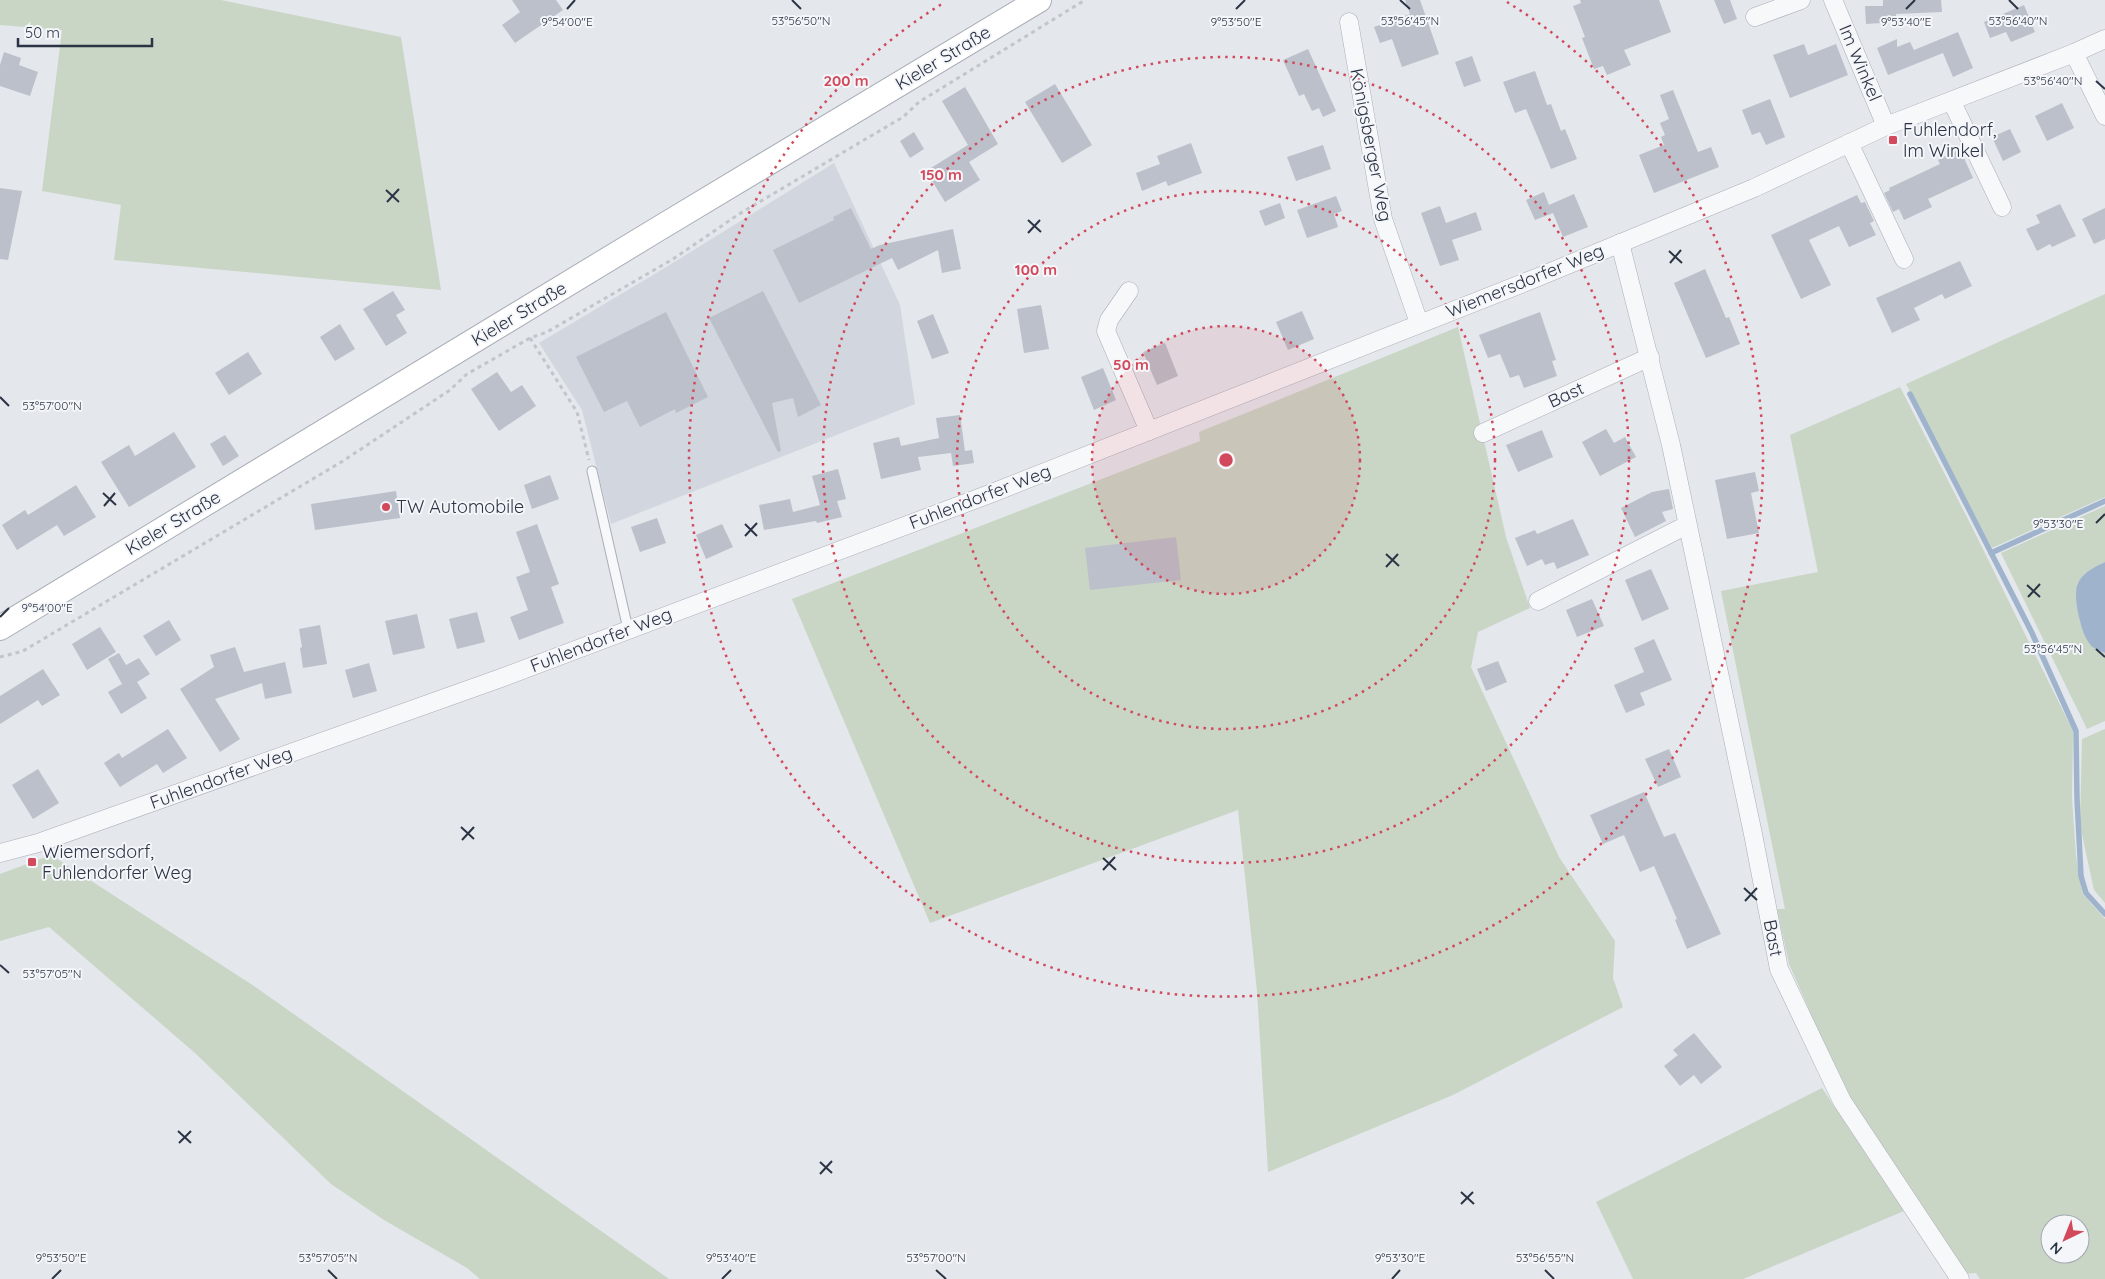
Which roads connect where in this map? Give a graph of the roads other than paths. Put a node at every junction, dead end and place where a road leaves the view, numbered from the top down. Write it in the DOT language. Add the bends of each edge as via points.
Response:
graph roads {
  1 [pos="1039,0"];
  2 [pos="1801,0"];
  3 [pos="1833,0"];
  4 [pos="1755,17"];
  5 [pos="1349,22"];
  6 [pos="2105,39"];
  7 [pos="2074,53"];
  8 [pos="1952,102"];
  9 [pos="2105,116"];
  10 [pos="1886,126"];
  11 [pos="1849,143"];
  12 [pos="2002,207"];
  13 [pos="1620,243"];
  14 [pos="1904,259"];
  15 [pos="1129,291"];
  16 [pos="1419,323"];
  17 [pos="1650,357"];
  18 [pos="1198,413"];
  19 [pos="1149,431"];
  20 [pos="1483,434"];
  21 [pos="592,471"];
  22 [pos="1687,525"];
  23 [pos="1538,601"];
  24 [pos="0,628"];
  25 [pos="628,629"];
  26 [pos="0,853"];
  27 [pos="1960,1279"];
  1 -- 24 [label="main road, Kieler Straße"];
  2 -- 4 [label="street"];
  3 -- 10 [label="street, Im Winkel"];
  5 -- 16 [label="street, Königsberger Weg" via="1383,219"];
  6 -- 7 [label="street, Wiemersdorfer Weg"];
  7 -- 8 [label="street, Wiemersdorfer Weg"];
  7 -- 9 [label="street"];
  8 -- 10 [label="street, Wiemersdorfer Weg"];
  8 -- 12 [label="street"];
  10 -- 11 [label="street, Wiemersdorfer Weg"];
  11 -- 13 [label="street, Wiemersdorfer Weg" via="1754,188"];
  11 -- 14 [label="street"];
  13 -- 16 [label="street, Wiemersdorfer Weg"];
  13 -- 17 [label="street, Bast"];
  15 -- 19 [label="street" via="1108,320 1106,330"];
  16 -- 18 [label="street, Wiemersdorfer Weg"];
  17 -- 20 [label="street, Bast"];
  17 -- 22 [label="street, Bast"];
  18 -- 19 [label="street, Fuhlendorfer Weg"];
  19 -- 25 [label="street, Fuhlendorfer Weg"];
  21 -- 25 [label="lane"];
  22 -- 23 [label="street"];
  22 -- 27 [label="street, Bast" via="1779,970 1842,1101"];
  25 -- 26 [label="street, Fuhlendorfer Weg" via="492,682 38,843"];
}
